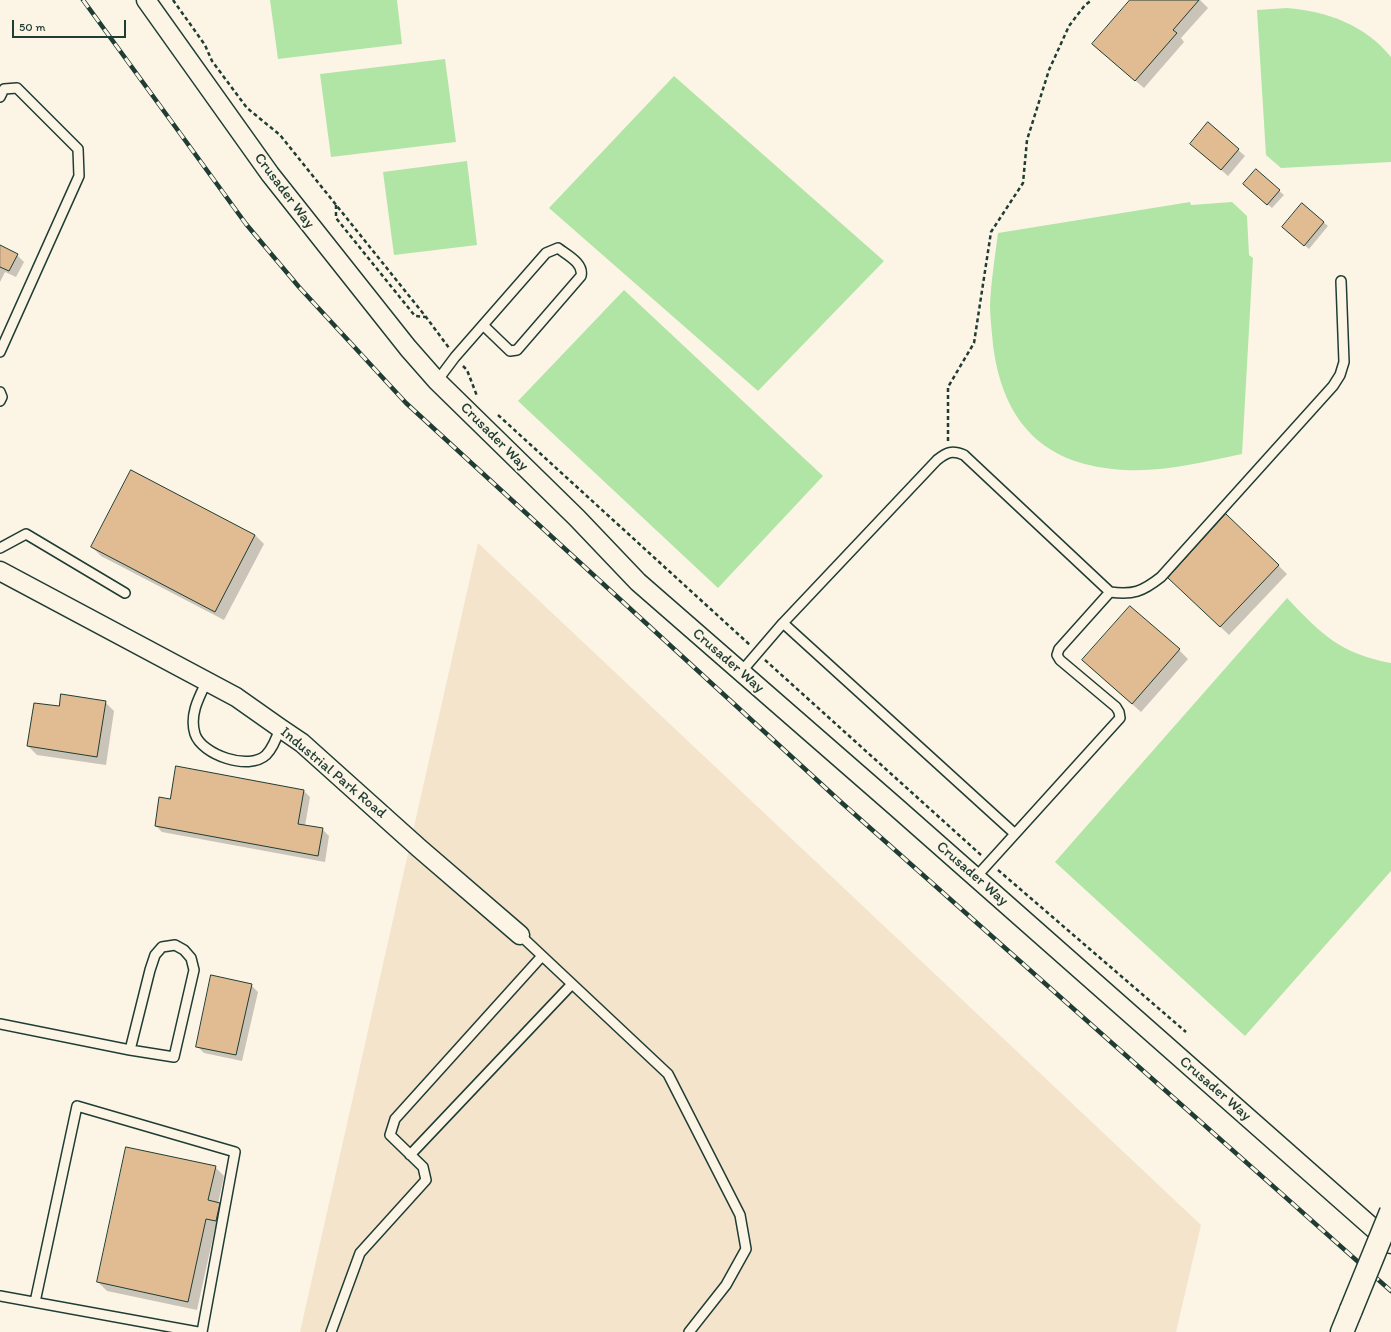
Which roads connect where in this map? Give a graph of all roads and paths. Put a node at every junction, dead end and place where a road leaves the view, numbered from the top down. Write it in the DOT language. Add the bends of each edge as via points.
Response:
graph roads {
  1 [pos="146,0"];
  2 [pos="173,0"];
  3 [pos="1092,0"];
  4 [pos="0,97"];
  5 [pos="336,205"];
  6 [pos="1341,281"];
  7 [pos="426,317"];
  8 [pos="483,326"];
  9 [pos="0,352"];
  10 [pos="455,357"];
  11 [pos="437,381"];
  12 [pos="0,392"];
  13 [pos="477,397"];
  14 [pos="0,401"];
  15 [pos="494,412"];
  16 [pos="947,452"];
  17 [pos="0,548"];
  18 [pos="0,570"];
  19 [pos="1110,592"];
  20 [pos="125,593"];
  21 [pos="783,623"];
  22 [pos="757,653"];
  23 [pos="741,672"];
  24 [pos="207,681"];
  25 [pos="280,728"];
  26 [pos="1014,833"];
  27 [pos="989,862"];
  28 [pos="976,878"];
  29 [pos="520,935"];
  30 [pos="542,956"];
  31 [pos="572,984"];
  32 [pos="0,1024"];
  33 [pos="1186,1032"];
  34 [pos="130,1050"];
  35 [pos="410,1155"];
  36 [pos="1391,1212"];
  37 [pos="1391,1244"];
  38 [pos="0,1296"];
  39 [pos="35,1302"];
  40 [pos="198,1332"];
  41 [pos="202,1332"];
  42 [pos="331,1332"];
  43 [pos="689,1332"];
  44 [pos="1342,1332"];
  1 -- 11 [label="street, Crusader Way" via="270,174 340,264"];
  2 -- 5 [label="path" via="206,44 212,61 247,108 280,135"];
  3 -- 16 [label="path" via="1069,26 1049,70 1027,140 1023,183 991,232 974,344 948,387"];
  4 -- 9 [label="lane" via="4,89 17,88 78,149 79,176"];
  5 -- 7 [label="path"];
  5 -- 7 [label="path" via="336,218 415,316"];
  6 -- 19 [label="lane" via="1344,362 1333,386 1160,578 1138,592"];
  7 -- 10 [label="path"];
  8 -- 8 [label="lane" via="546,253 558,248 580,265 581,276 517,350 510,351"];
  8 -- 10 [label="lane"];
  10 -- 11 [label="lane"];
  10 -- 13 [label="path" via="467,370"];
  11 -- 23 [label="street, Crusader Way" via="577,518 638,582"];
  12 -- 14 [label="lane"];
  15 -- 22 [label="path"];
  16 -- 19 [label="lane" via="964,455"];
  16 -- 21 [label="lane"];
  17 -- 20 [label="lane" via="26,534"];
  18 -- 24 [label="street, Industrial Park Road"];
  19 -- 26 [label="lane" via="1059,649 1057,655 1116,707 1120,718"];
  21 -- 22 [label="lane"];
  21 -- 26 [label="lane"];
  22 -- 23 [label="lane"];
  22 -- 27 [label="path"];
  23 -- 28 [label="street, Crusader Way"];
  24 -- 25 [label="street, Industrial Park Road" via="236,697"];
  24 -- 25 [label="lane" via="195,706 193,723 194,733 200,744 211,753 244,761 258,760 266,755 274,744"];
  25 -- 29 [label="street, Industrial Park Road" via="302,743"];
  26 -- 27 [label="lane"];
  27 -- 28 [label="lane"];
  27 -- 33 [label="path"];
  28 -- 37 [label="street, Crusader Way"];
  29 -- 30 [label="lane"];
  30 -- 31 [label="lane"];
  30 -- 35 [label="lane" via="395,1119 390,1134"];
  31 -- 35 [label="lane"];
  31 -- 43 [label="lane" via="668,1074 740,1215 746,1248 726,1285"];
  32 -- 34 [label="lane"];
  34 -- 34 [label="lane" via="155,955 162,948 175,945 191,958 194,970 174,1057"];
  35 -- 42 [label="lane" via="423,1167 426,1180 360,1253"];
  36 -- 44 [label="main road, bridge"];
  38 -- 39 [label="lane"];
  39 -- 40 [label="lane"];
  39 -- 41 [label="lane" via="77,1106 235,1152"];
}
